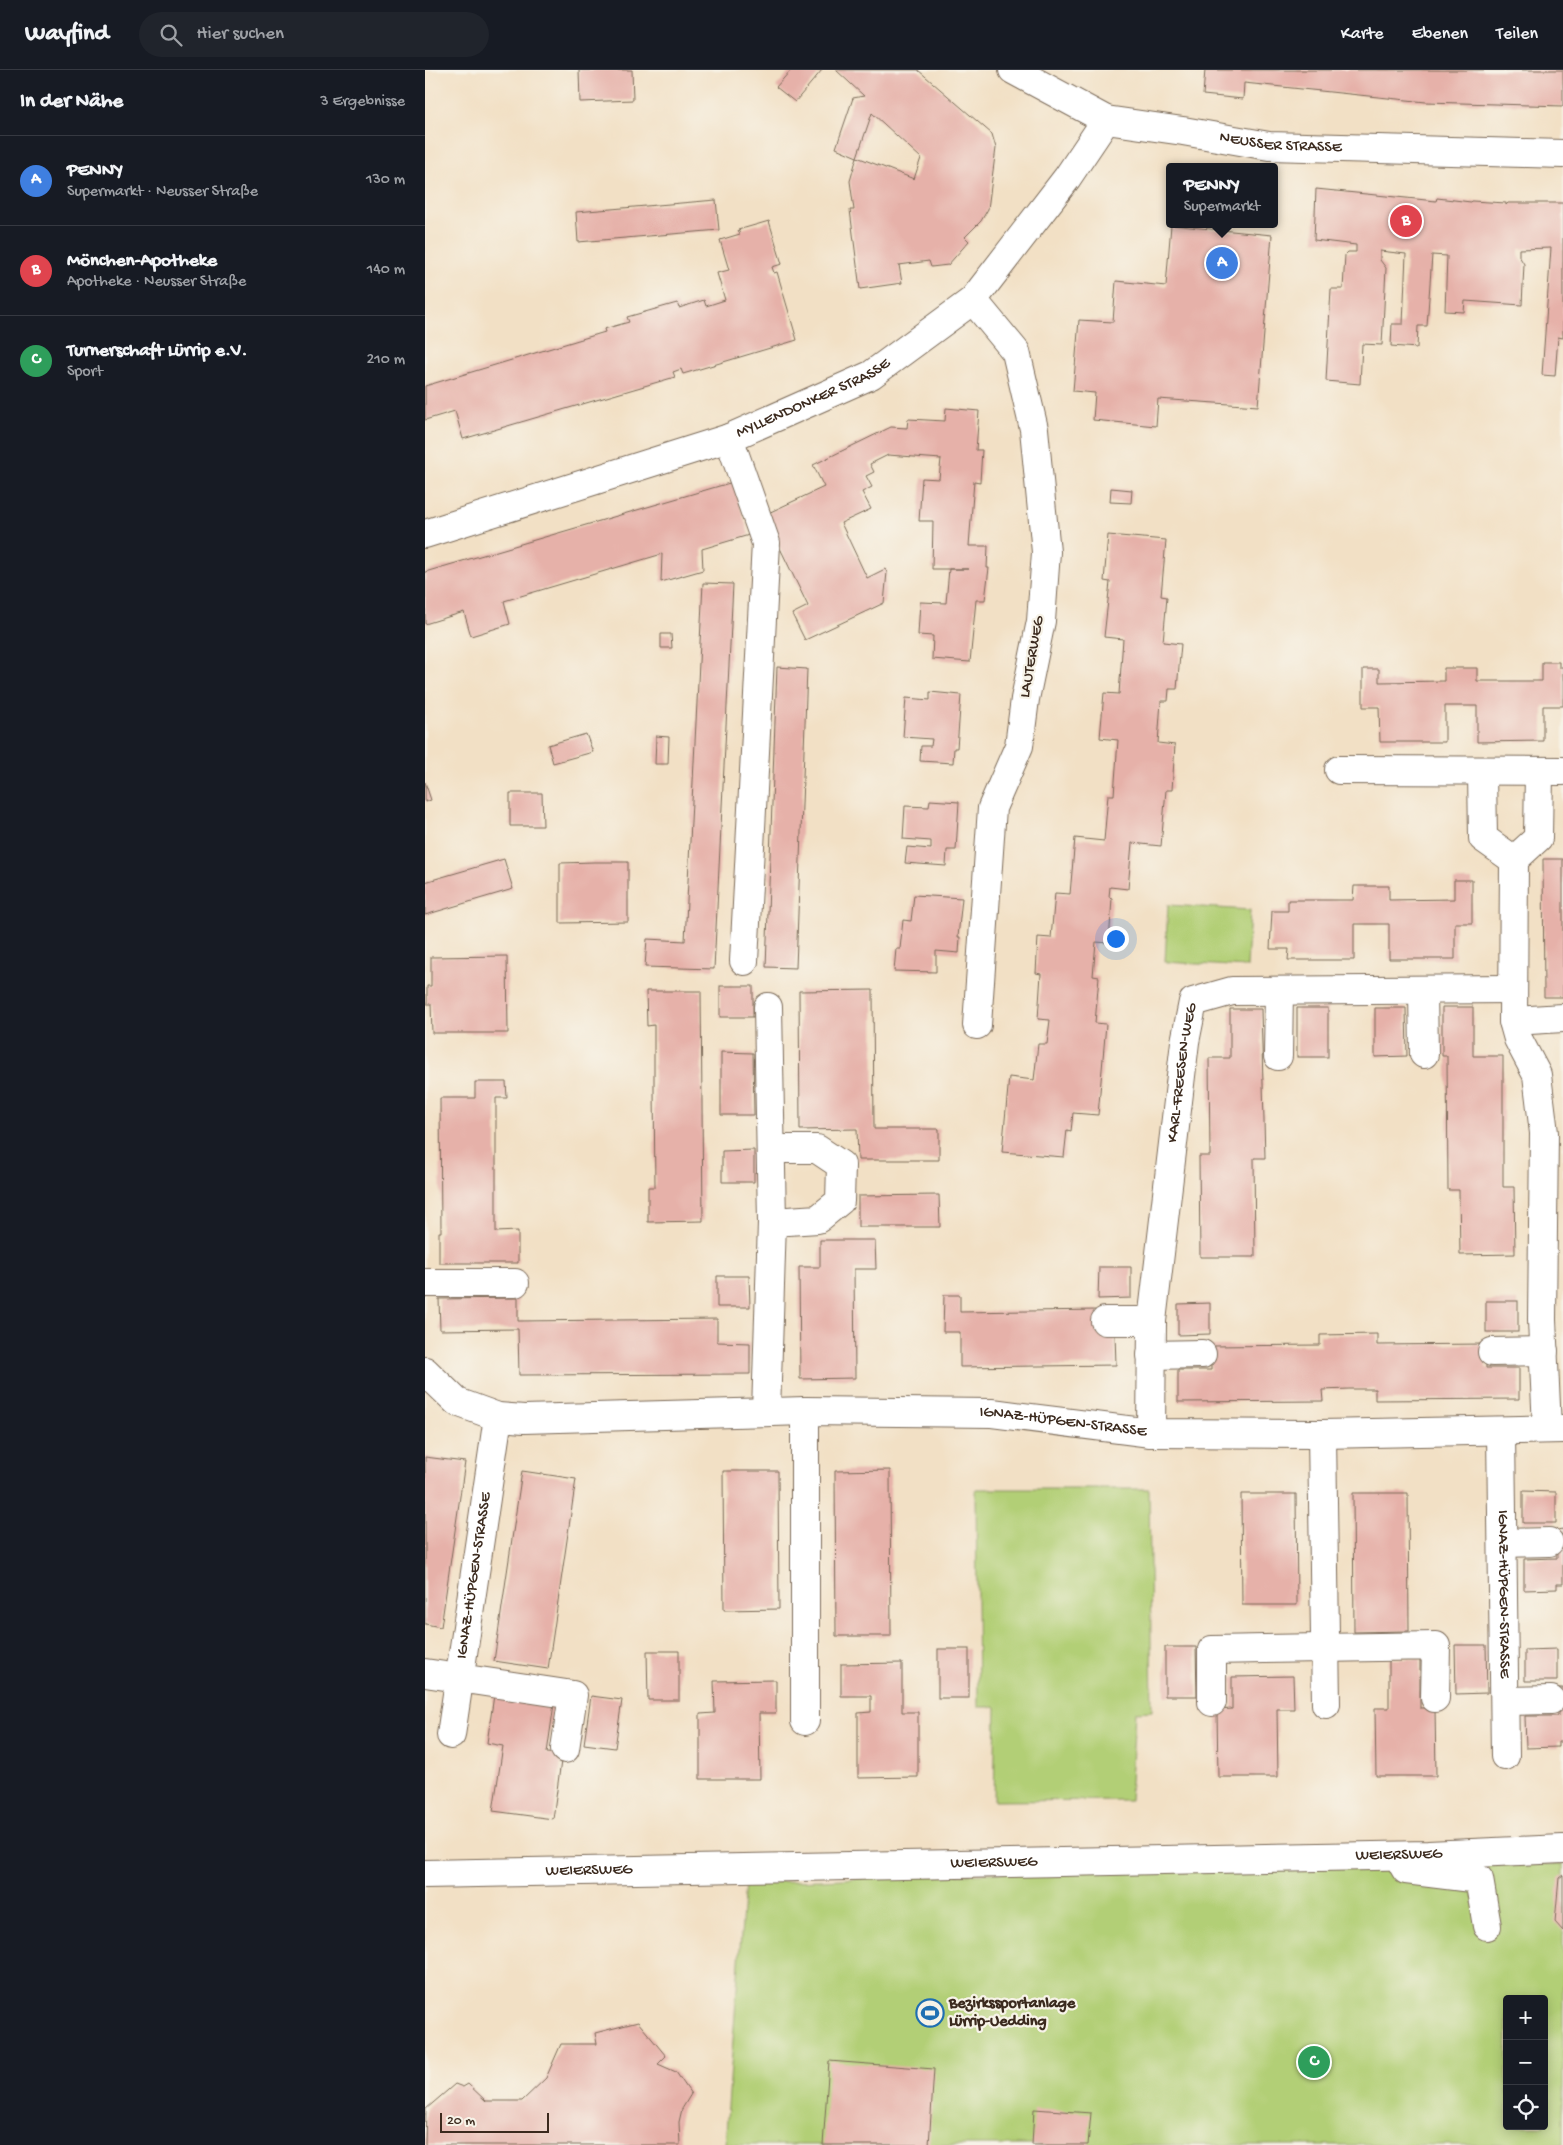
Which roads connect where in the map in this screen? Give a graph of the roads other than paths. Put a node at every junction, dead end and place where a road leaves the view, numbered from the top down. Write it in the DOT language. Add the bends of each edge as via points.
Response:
graph roads {
  1 [pos="1013,70"];
  2 [pos="1106,120"];
  3 [pos="1563,154"];
  4 [pos="973,300"];
  5 [pos="729,438"];
  6 [pos="425,534"];
  7 [pos="1339,770"];
  8 [pos="1551,771"];
  9 [pos="1482,772"];
  10 [pos="1514,860"];
  11 [pos="744,961"];
  12 [pos="1513,989"];
  13 [pos="1423,990"];
  14 [pos="1279,991"];
  15 [pos="768,1008"];
  16 [pos="1563,1018"];
  17 [pos="1513,1021"];
  18 [pos="977,1025"];
  19 [pos="1424,1054"];
  20 [pos="1278,1056"];
  21 [pos="1554,1133"];
  22 [pos="771,1149"];
  23 [pos="1554,1197"];
  24 [pos="772,1222"];
  25 [pos="425,1283"];
  26 [pos="515,1283"];
  27 [pos="1553,1320"];
  28 [pos="1105,1321"];
  29 [pos="1152,1321"];
  30 [pos="1544,1351"];
  31 [pos="1492,1352"];
  32 [pos="1202,1354"];
  33 [pos="1151,1355"];
  34 [pos="425,1371"];
  35 [pos="805,1411"];
  36 [pos="766,1412"];
  37 [pos="498,1417"];
  38 [pos="1555,1429"];
  39 [pos="1501,1432"];
  40 [pos="1151,1433"];
  41 [pos="1322,1434"];
  42 [pos="1549,1542"];
  43 [pos="1503,1543"];
  44 [pos="1325,1646"];
  45 [pos="425,1673"];
  46 [pos="460,1678"];
  47 [pos="1435,1698"];
  48 [pos="1551,1700"];
  49 [pos="1505,1701"];
  50 [pos="1212,1702"];
  51 [pos="1326,1704"];
  52 [pos="805,1721"];
  53 [pos="451,1735"];
  54 [pos="565,1749"];
  55 [pos="1505,1756"];
  56 [pos="1563,1849"];
  57 [pos="1397,1855"];
  58 [pos="425,1874"];
  59 [pos="1487,1926"];
  1 -- 2 [label="street, NEUSSER STRASSE"];
  2 -- 3 [label="street, NEUSSER STRASSE" via="1269,146"];
  2 -- 4 [label="street, MYLLENDONKER STRASSE" via="1067,178"];
  4 -- 5 [label="street, MYLLENDONKER STRASSE" via="871,375"];
  4 -- 18 [label="street, LAUTERWEG" via="1016,352 1034,429 1046,552 1041,621 1019,746 992,808"];
  5 -- 6 [label="street, MYLLENDONKER STRASSE"];
  5 -- 11 [label="street" via="766,543"];
  7 -- 9 [label="street"];
  8 -- 9 [label="street"];
  8 -- 10 [label="street" via="1538,838"];
  9 -- 10 [label="street" via="1483,838"];
  10 -- 12 [label="street"];
  12 -- 13 [label="street, KARL-FREESEN-WEG"];
  12 -- 17 [label="street"];
  13 -- 14 [label="street, KARL-FREESEN-WEG"];
  13 -- 19 [label="street"];
  14 -- 20 [label="street"];
  14 -- 29 [label="street, KARL-FREESEN-WEG" via="1232,991 1193,1002 1185,1042"];
  15 -- 22 [label="street"];
  16 -- 17 [label="street"];
  17 -- 21 [label="street" via="1518,1039 1537,1075"];
  21 -- 23 [label="street"];
  22 -- 24 [label="street"];
  22 -- 24 [label="street" via="817,1149 841,1165 840,1201 818,1219"];
  23 -- 27 [label="street"];
  24 -- 36 [label="street"];
  25 -- 26 [label="street"];
  27 -- 30 [label="street"];
  28 -- 29 [label="street"];
  29 -- 33 [label="street, KARL-FREESEN-WEG"];
  30 -- 31 [label="street"];
  30 -- 38 [label="street"];
  32 -- 33 [label="street"];
  33 -- 40 [label="street, KARL-FREESEN-WEG"];
  34 -- 37 [label="street, IGNAZ-HÜPGEN-STRASSE" via="457,1402"];
  35 -- 36 [label="street, IGNAZ-HÜPGEN-STRASSE"];
  35 -- 40 [label="street, IGNAZ-HÜPGEN-STRASSE" via="992,1413"];
  35 -- 52 [label="street"];
  36 -- 37 [label="street, IGNAZ-HÜPGEN-STRASSE"];
  37 -- 46 [label="street, IGNAZ-HÜPGEN-STRASSE"];
  38 -- 39 [label="street, IGNAZ-HÜPGEN-STRASSE"];
  39 -- 41 [label="street, IGNAZ-HÜPGEN-STRASSE"];
  39 -- 43 [label="street, IGNAZ-HÜPGEN-STRASSE"];
  40 -- 41 [label="street, IGNAZ-HÜPGEN-STRASSE"];
  41 -- 44 [label="street"];
  42 -- 43 [label="street"];
  43 -- 49 [label="street, IGNAZ-HÜPGEN-STRASSE"];
  44 -- 47 [label="street" via="1436,1646"];
  44 -- 50 [label="street" via="1212,1650"];
  44 -- 51 [label="street"];
  45 -- 46 [label="street"];
  46 -- 53 [label="street, IGNAZ-HÜPGEN-STRASSE"];
  46 -- 54 [label="street" via="573,1696"];
  48 -- 49 [label="street"];
  49 -- 55 [label="street, IGNAZ-HÜPGEN-STRASSE"];
  56 -- 57 [label="street, WEIERSWEG"];
  57 -- 58 [label="street, WEIERSWEG"];
  57 -- 59 [label="street" via="1406,1870 1479,1879"];
}
